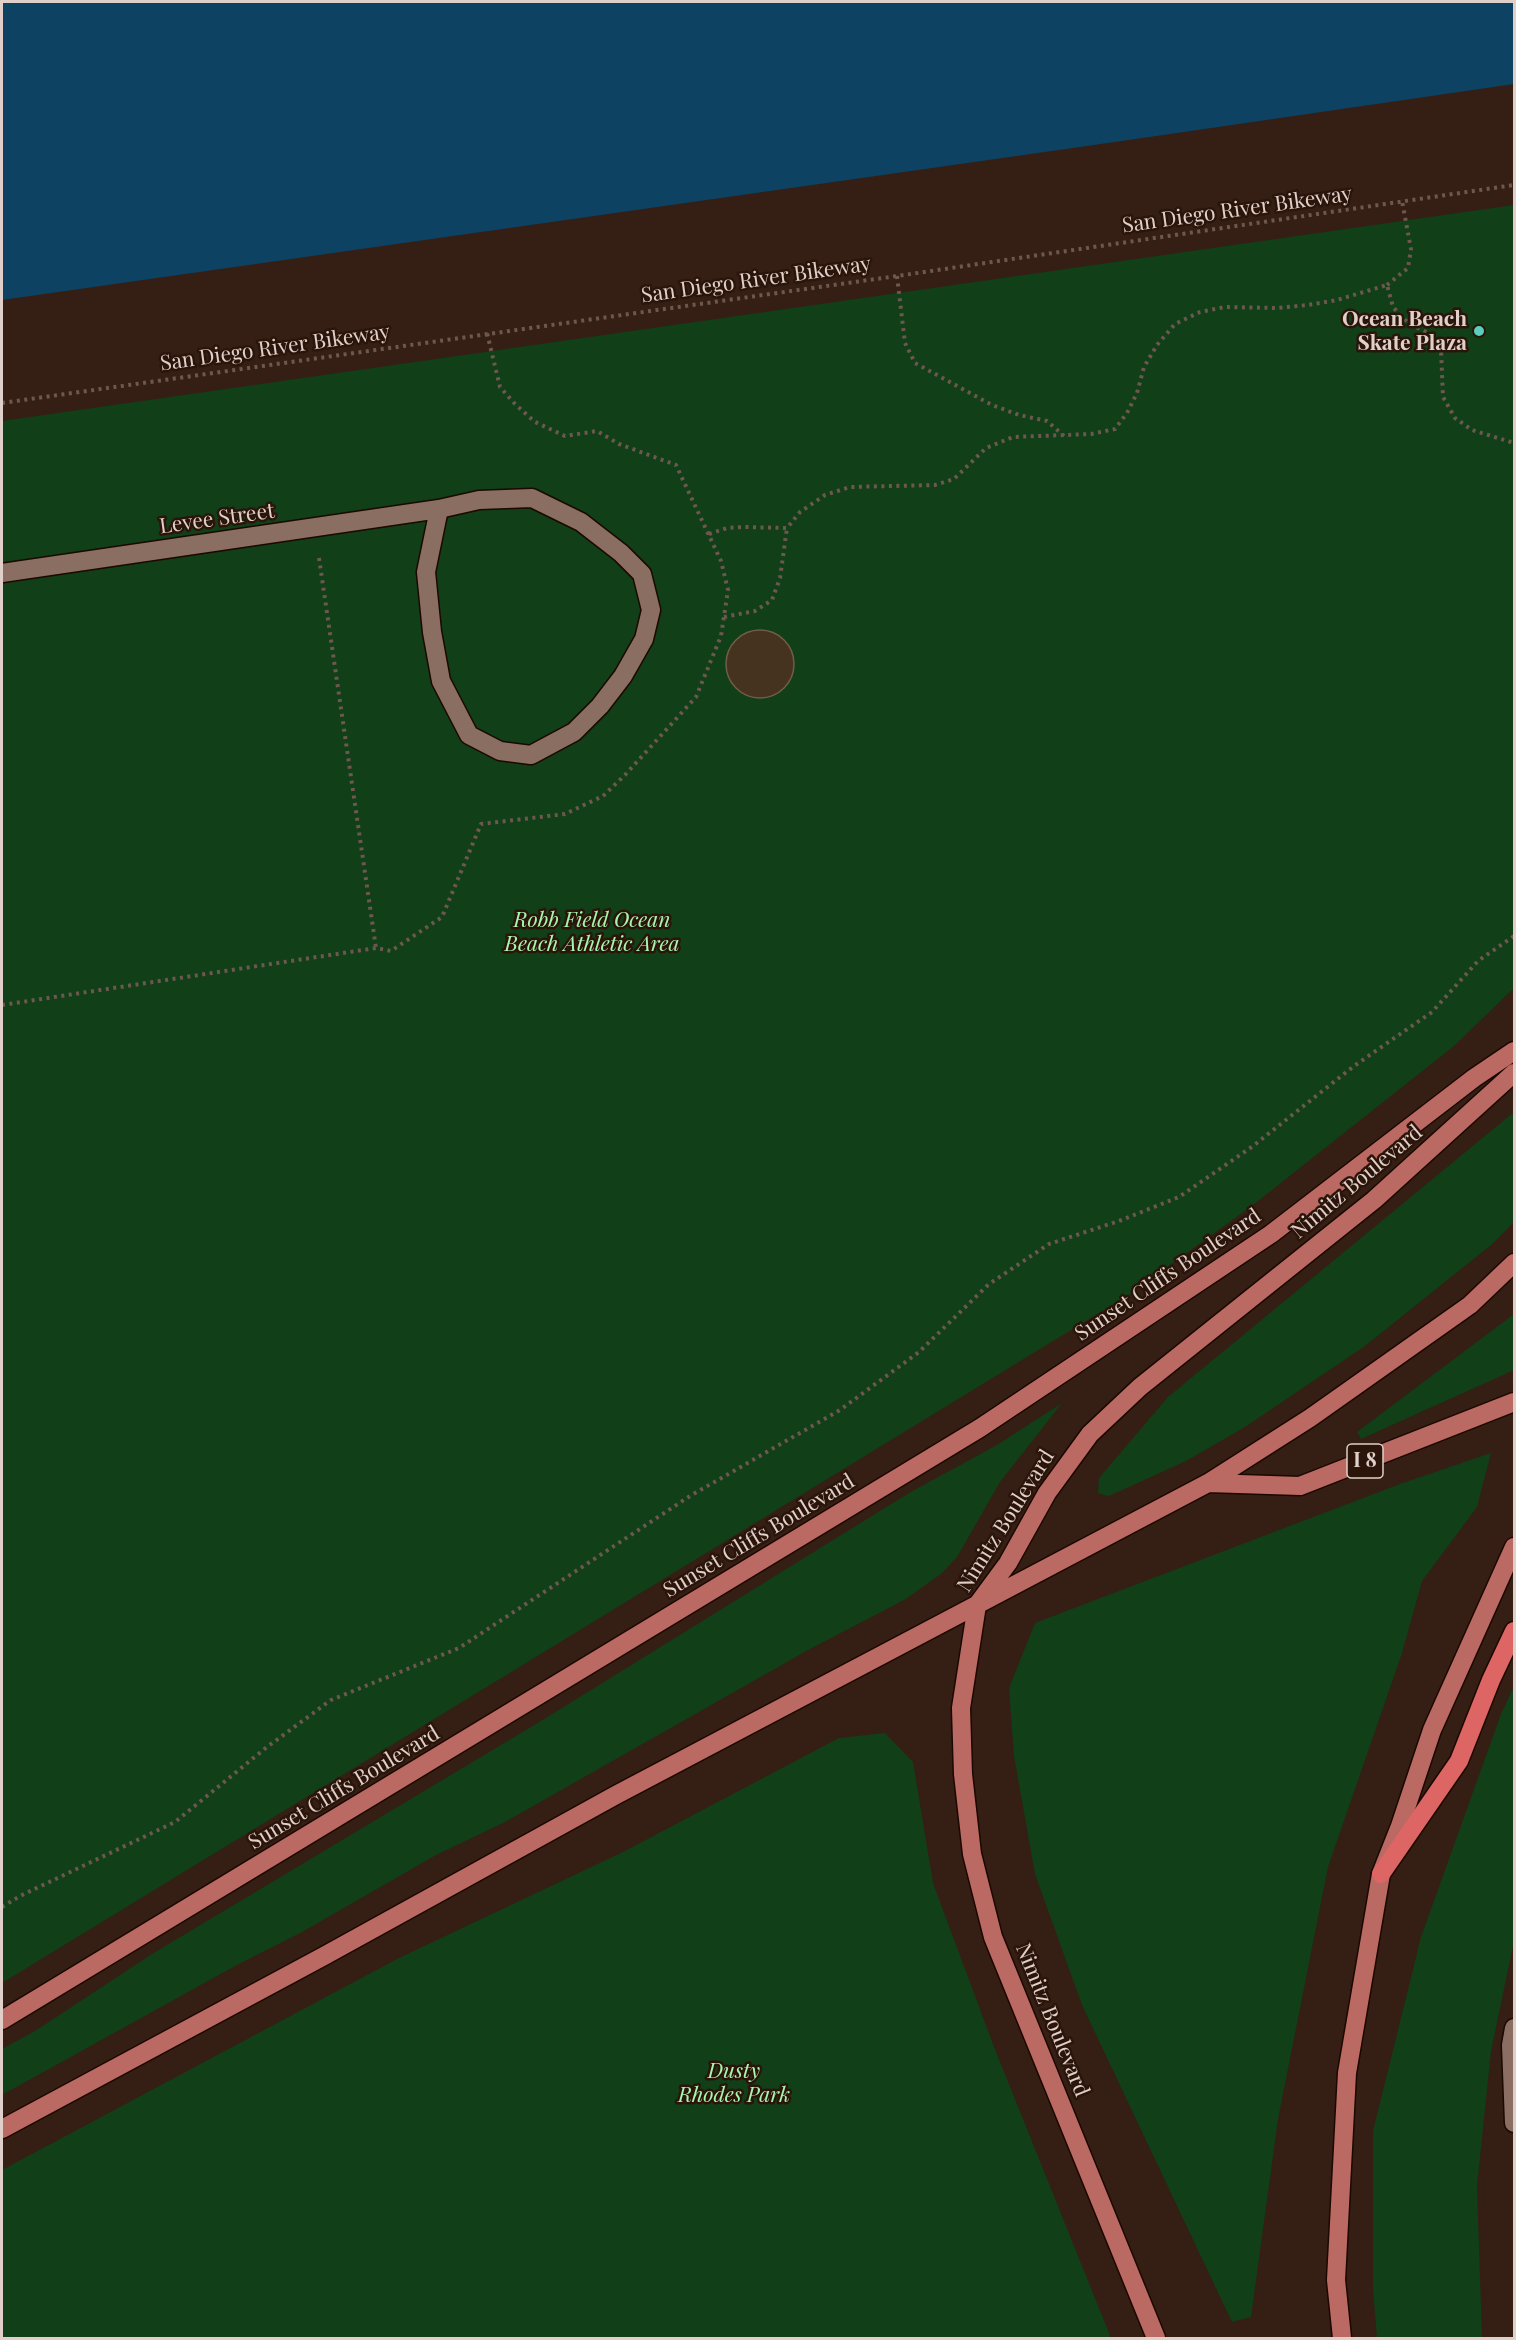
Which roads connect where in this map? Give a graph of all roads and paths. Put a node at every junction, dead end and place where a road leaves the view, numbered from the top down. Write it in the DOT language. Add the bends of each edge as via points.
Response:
graph roads {
  1 [pos="1515,185"];
  2 [pos="1402,201"];
  3 [pos="897,276"];
  4 [pos="1387,285"];
  5 [pos="2,403"];
  6 [pos="1064,436"];
  7 [pos="1515,443"];
  8 [pos="439,509"];
  9 [pos="314,528"];
  10 [pos="786,528"];
  11 [pos="709,534"];
  12 [pos="2,573"];
  13 [pos="724,617"];
  14 [pos="1515,936"];
  15 [pos="376,948"];
  16 [pos="1515,1051"];
  17 [pos="1515,1073"];
  18 [pos="1515,1263"];
  19 [pos="1515,1402"];
  20 [pos="1208,1483"];
  21 [pos="1515,1547"];
  22 [pos="977,1605"];
  23 [pos="1515,1631"];
  24 [pos="1381,1874"];
  25 [pos="2,1907"];
  26 [pos="2,2020"];
  27 [pos="1515,2028"];
  28 [pos="1515,2123"];
  29 [pos="2,2129"];
  30 [pos="1156,2338"];
  31 [pos="1342,2338"];
  1 -- 2 [label="path, San Diego River Bikeway"];
  2 -- 3 [label="path, San Diego River Bikeway"];
  2 -- 4 [label="path" via="1411,249 1408,267"];
  3 -- 5 [label="path, San Diego River Bikeway"];
  3 -- 6 [label="path" via="905,343 915,363 992,405 1047,421"];
  4 -- 6 [label="path" via="1308,305 1200,312 1175,324 1157,345 1144,367 1137,393 1115,429"];
  4 -- 7 [label="path" via="1393,308 1408,323 1434,336 1441,350 1443,397 1455,418 1472,430"];
  6 -- 10 [label="path" via="1013,437 986,448 954,479 935,485 850,487 825,495 800,512"];
  8 -- 8 [label="street, Levee Street" via="426,572 441,681 470,735 500,751 531,755 574,732 623,676 644,639 651,610 642,574 581,522 532,498 479,500"];
  8 -- 9 [label="street, Levee Street"];
  9 -- 12 [label="street, Levee Street"];
  9 -- 15 [label="path"];
  10 -- 11 [label="path" via="727,528"];
  10 -- 13 [label="path" via="780,578 772,600 755,611"];
  14 -- 25 [label="path" via="1478,961 1432,1012 1179,1197 1049,1244 989,1284 919,1352 840,1410 690,1496 459,1648 331,1700 175,1822"];
  16 -- 26 [label="main road, Sunset Cliffs Boulevard" via="1474,1078 1271,1234 980,1428"];
  17 -- 22 [label="main road, Nimitz Boulevard" via="1374,1200 1140,1387 1090,1434 1047,1493 1008,1563"];
  18 -- 20 [label="main road" via="1470,1305 1310,1418"];
  19 -- 20 [label="main road, I 8" via="1300,1486"];
  20 -- 22 [label="main road"];
  21 -- 24 [label="main road" via="1432,1730"];
  22 -- 29 [label="main road" via="616,1795"];
  22 -- 30 [label="main road, Nimitz Boulevard" via="961,1708 972,1854 993,1937"];
  23 -- 24 [label="highway" via="1458,1761"];
  24 -- 31 [label="main road" via="1347,2073 1336,2280"];
  27 -- 28 [label="street" via="1511,2045"];
}
